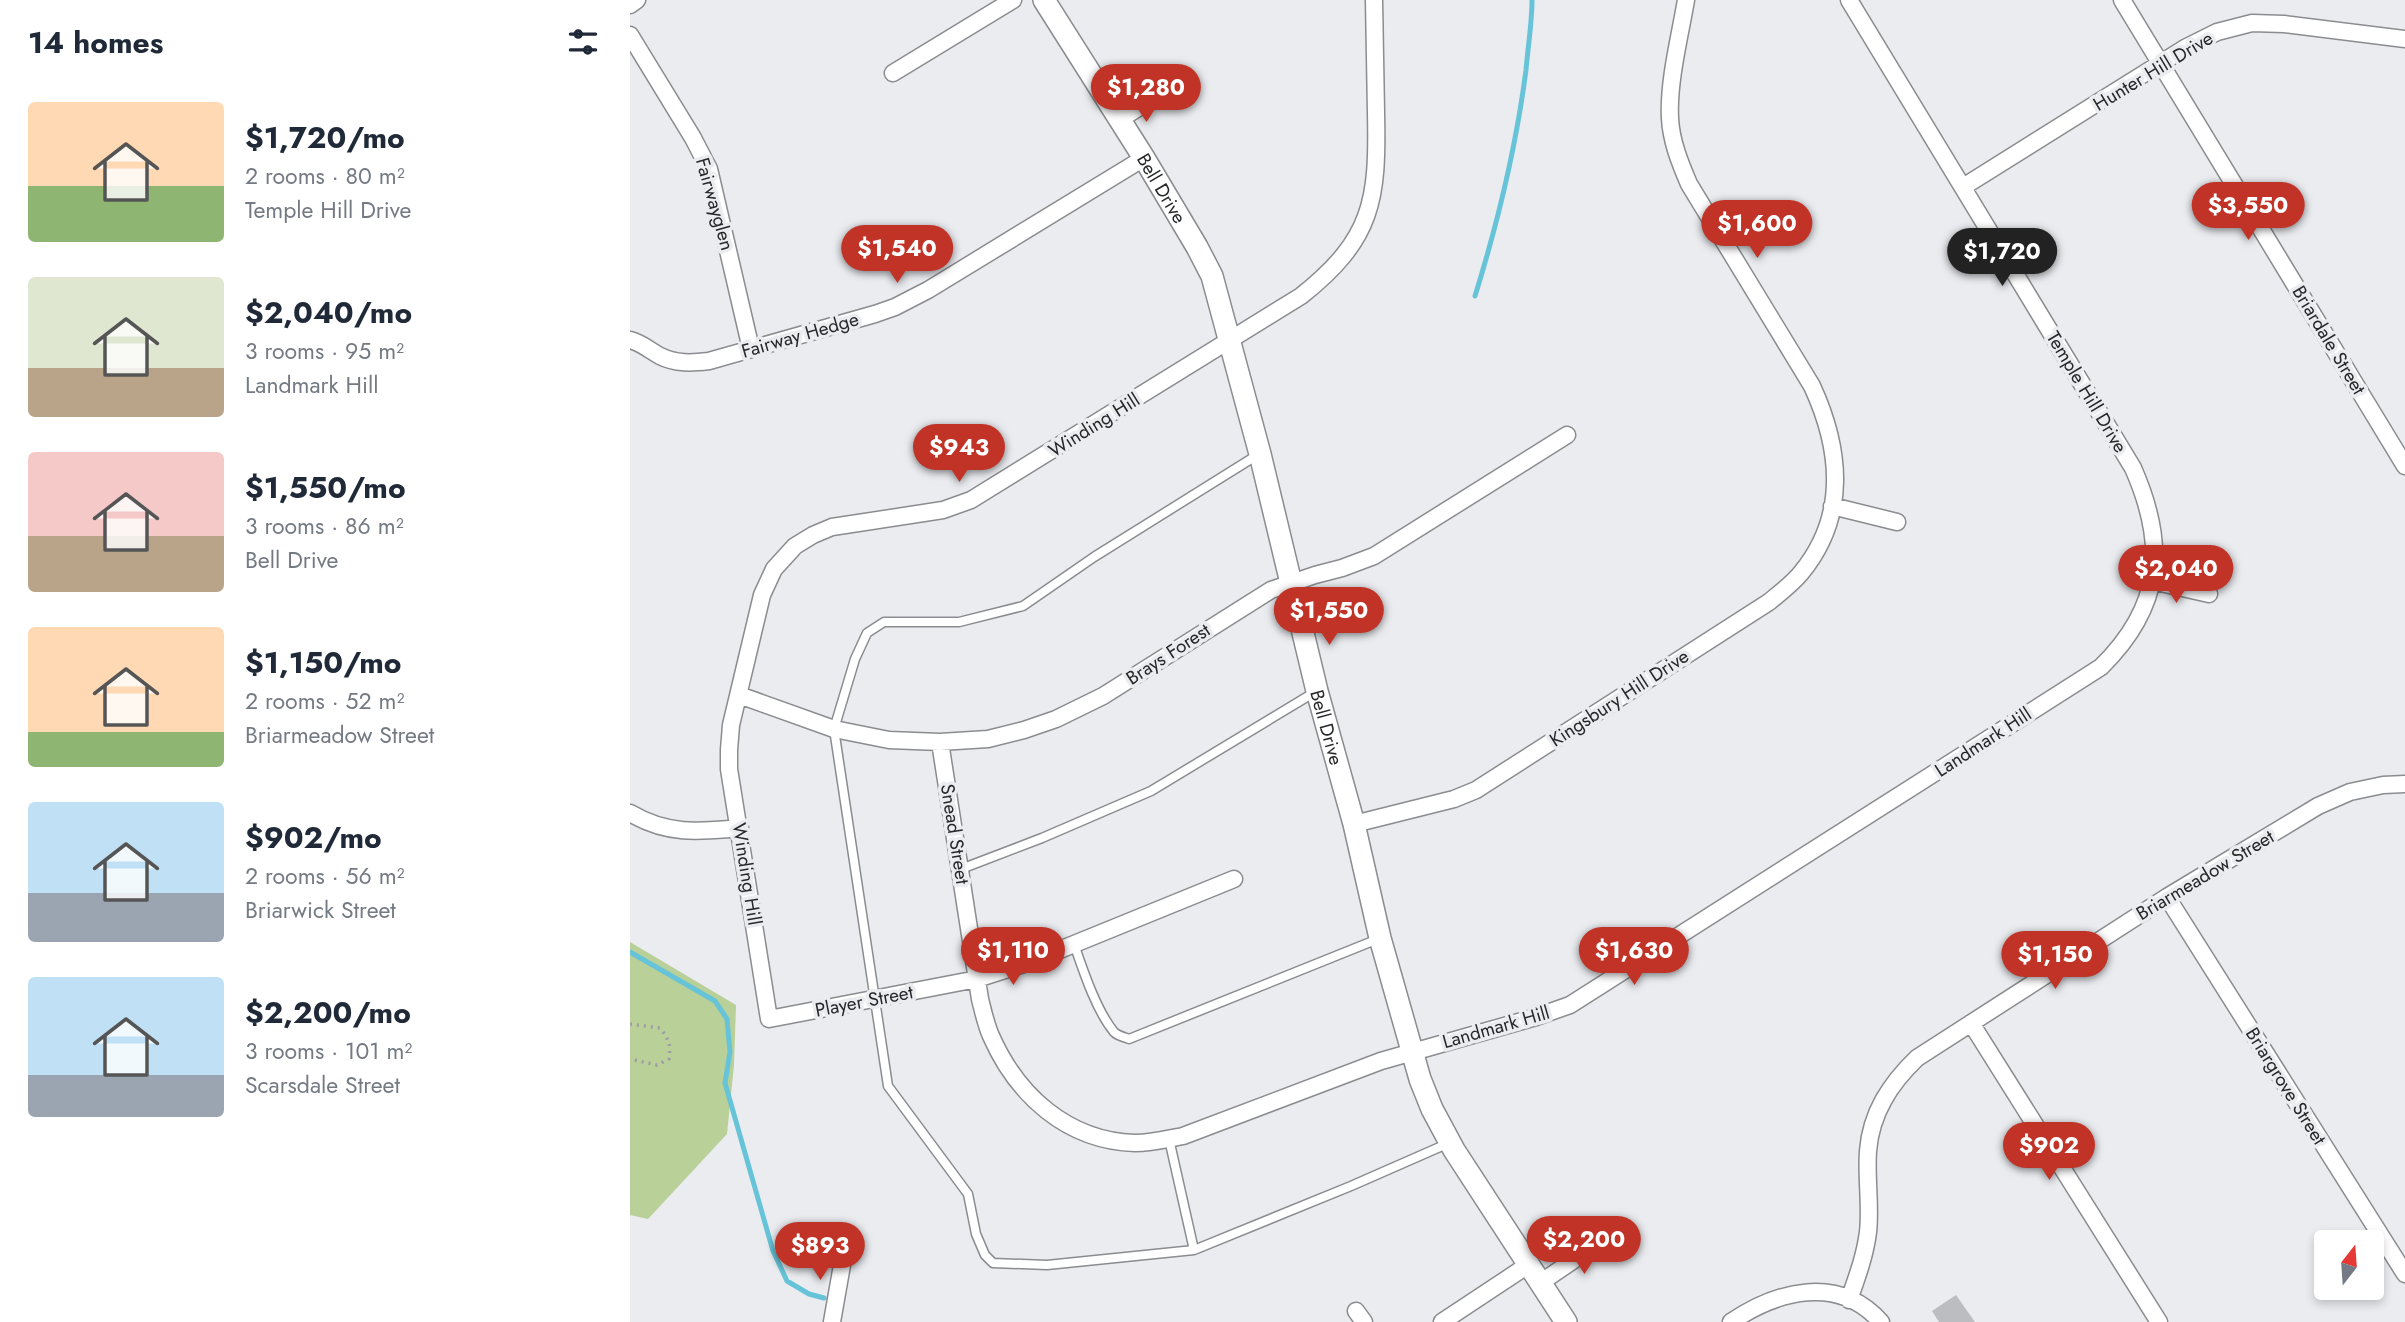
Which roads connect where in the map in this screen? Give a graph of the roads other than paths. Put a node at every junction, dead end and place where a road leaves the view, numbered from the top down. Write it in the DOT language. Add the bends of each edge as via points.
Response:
graph roads {
  1 [pos="637,0"];
  2 [pos="1013,0"];
  3 [pos="1044,0"];
  4 [pos="1374,0"];
  5 [pos="1686,0"];
  6 [pos="1849,0"];
  7 [pos="2122,0"];
  8 [pos="630,5"];
  9 [pos="630,35"];
  10 [pos="2405,39"];
  11 [pos="2161,63"];
  12 [pos="893,74"];
  13 [pos="1154,98"];
  14 [pos="1119,120"];
  15 [pos="1144,158"];
  16 [pos="1963,187"];
  17 [pos="630,340"];
  18 [pos="1230,341"];
  19 [pos="751,349"];
  20 [pos="1567,435"];
  21 [pos="1260,454"];
  22 [pos="2405,466"];
  23 [pos="1832,506"];
  24 [pos="1897,522"];
  25 [pos="2152,581"];
  26 [pos="1292,582"];
  27 [pos="2209,594"];
  28 [pos="1317,691"];
  29 [pos="738,695"];
  30 [pos="834,729"];
  31 [pos="940,742"];
  32 [pos="2405,784"];
  33 [pos="630,813"];
  34 [pos="1354,824"];
  35 [pos="740,828"];
  36 [pos="961,869"];
  37 [pos="1234,879"];
  38 [pos="2168,897"];
  39 [pos="1380,938"];
  40 [pos="1074,944"];
  41 [pos="977,979"];
  42 [pos="876,999"];
  43 [pos="769,1019"];
  44 [pos="1971,1023"];
  45 [pos="1412,1051"];
  46 [pos="1020,1084"];
  47 [pos="1169,1139"];
  48 [pos="1449,1143"];
  49 [pos="1606,1238"];
  50 [pos="845,1248"];
  51 [pos="1194,1250"];
  52 [pos="1528,1265"];
  53 [pos="2405,1274"];
  54 [pos="1540,1283"];
  55 [pos="1849,1300"];
  56 [pos="832,1322"];
  57 [pos="1442,1322"];
  58 [pos="1566,1322"];
  59 [pos="1731,1322"];
  60 [pos="1881,1322"];
  61 [pos="2159,1322"];
  1 -- 8 [label="street"];
  2 -- 12 [label="street"];
  3 -- 14 [label="street, Bell Drive"];
  4 -- 18 [label="street, Winding Hill" via="1377,157 1365,220 1328,275"];
  5 -- 23 [label="street, Kingsbury Hill Drive" via="1670,106 1676,156 1823,409 1837,477"];
  6 -- 16 [label="street, Temple Hill Drive"];
  7 -- 11 [label="street, Briardale Street"];
  9 -- 19 [label="street, Fairwayglen" via="709,169"];
  10 -- 11 [label="street, Hunter Hill Drive" via="2252,23 2217,32"];
  11 -- 16 [label="street, Hunter Hill Drive"];
  11 -- 22 [label="street, Briardale Street"];
  13 -- 14 [label="street"];
  14 -- 15 [label="street, Bell Drive"];
  15 -- 18 [label="street, Bell Drive" via="1212,276"];
  15 -- 19 [label="street, Fairway Hedge" via="895,307"];
  16 -- 25 [label="street, Temple Hill Drive" via="2133,468 2147,499 2154,533"];
  17 -- 19 [label="street, Fairway Hedge" via="658,355 689,363"];
  18 -- 21 [label="street, Bell Drive"];
  18 -- 29 [label="street, Winding Hill" via="971,500 943,510 832,527 795,546 774,569 762,595"];
  20 -- 26 [label="street, Brays Forest" via="1374,556"];
  21 -- 26 [label="street, Bell Drive"];
  21 -- 30 [label="lane" via="1023,606 959,622 884,622 867,633"];
  23 -- 24 [label="street"];
  23 -- 34 [label="street, Kingsbury Hill Drive" via="1810,562 1769,602 1476,790"];
  25 -- 27 [label="street"];
  25 -- 45 [label="street, Landmark Hill" via="2133,627 2101,667 1582,998 1536,1017"];
  26 -- 28 [label="street, Bell Drive"];
  26 -- 31 [label="street, Brays Forest" via="1247,603 1103,696 1056,719 988,738"];
  28 -- 34 [label="street, Bell Drive"];
  28 -- 36 [label="lane" via="1152,791"];
  29 -- 30 [label="street, Brays Forest"];
  29 -- 35 [label="street, Winding Hill" via="729,769"];
  30 -- 31 [label="street, Brays Forest" via="889,740"];
  30 -- 42 [label="lane"];
  31 -- 36 [label="street, Snead Street"];
  32 -- 38 [label="street, Briarmeadow Street" via="2350,792 2318,806"];
  33 -- 35 [label="street" via="682,832"];
  34 -- 39 [label="street, Bell Drive"];
  35 -- 43 [label="street, Winding Hill"];
  36 -- 41 [label="street, Snead Street"];
  37 -- 40 [label="street, Player Street"];
  38 -- 44 [label="street, Briarmeadow Street"];
  38 -- 53 [label="street, Briargrove Street"];
  39 -- 40 [label="lane" via="1129,1039 1116,1034 1108,1021"];
  39 -- 45 [label="street, Bell Drive"];
  40 -- 41 [label="street, Player Street"];
  41 -- 42 [label="street, Player Street"];
  41 -- 46 [label="street, Snead Street" via="990,1034"];
  42 -- 43 [label="street, Player Street"];
  42 -- 51 [label="lane" via="888,1086 968,1194 976,1234 993,1263 1047,1265"];
  44 -- 55 [label="street, Briarmeadow Street" via="1917,1058 1882,1100 1868,1152 1866,1246"];
  44 -- 61 [label="street"];
  45 -- 47 [label="street, Landmark Hill"];
  45 -- 48 [label="street, Bell Drive"];
  46 -- 47 [label="street, Landmark Hill" via="1042,1109 1085,1133 1134,1143"];
  47 -- 51 [label="lane"];
  48 -- 51 [label="lane"];
  48 -- 52 [label="street, Bell Drive"];
  49 -- 54 [label="street"];
  50 -- 56 [label="street"];
  52 -- 54 [label="street, Bell Drive"];
  52 -- 57 [label="street"];
  54 -- 58 [label="street, Bell Drive"];
  55 -- 59 [label="street" via="1811,1292 1788,1294 1755,1306"];
  55 -- 60 [label="street"];
}
